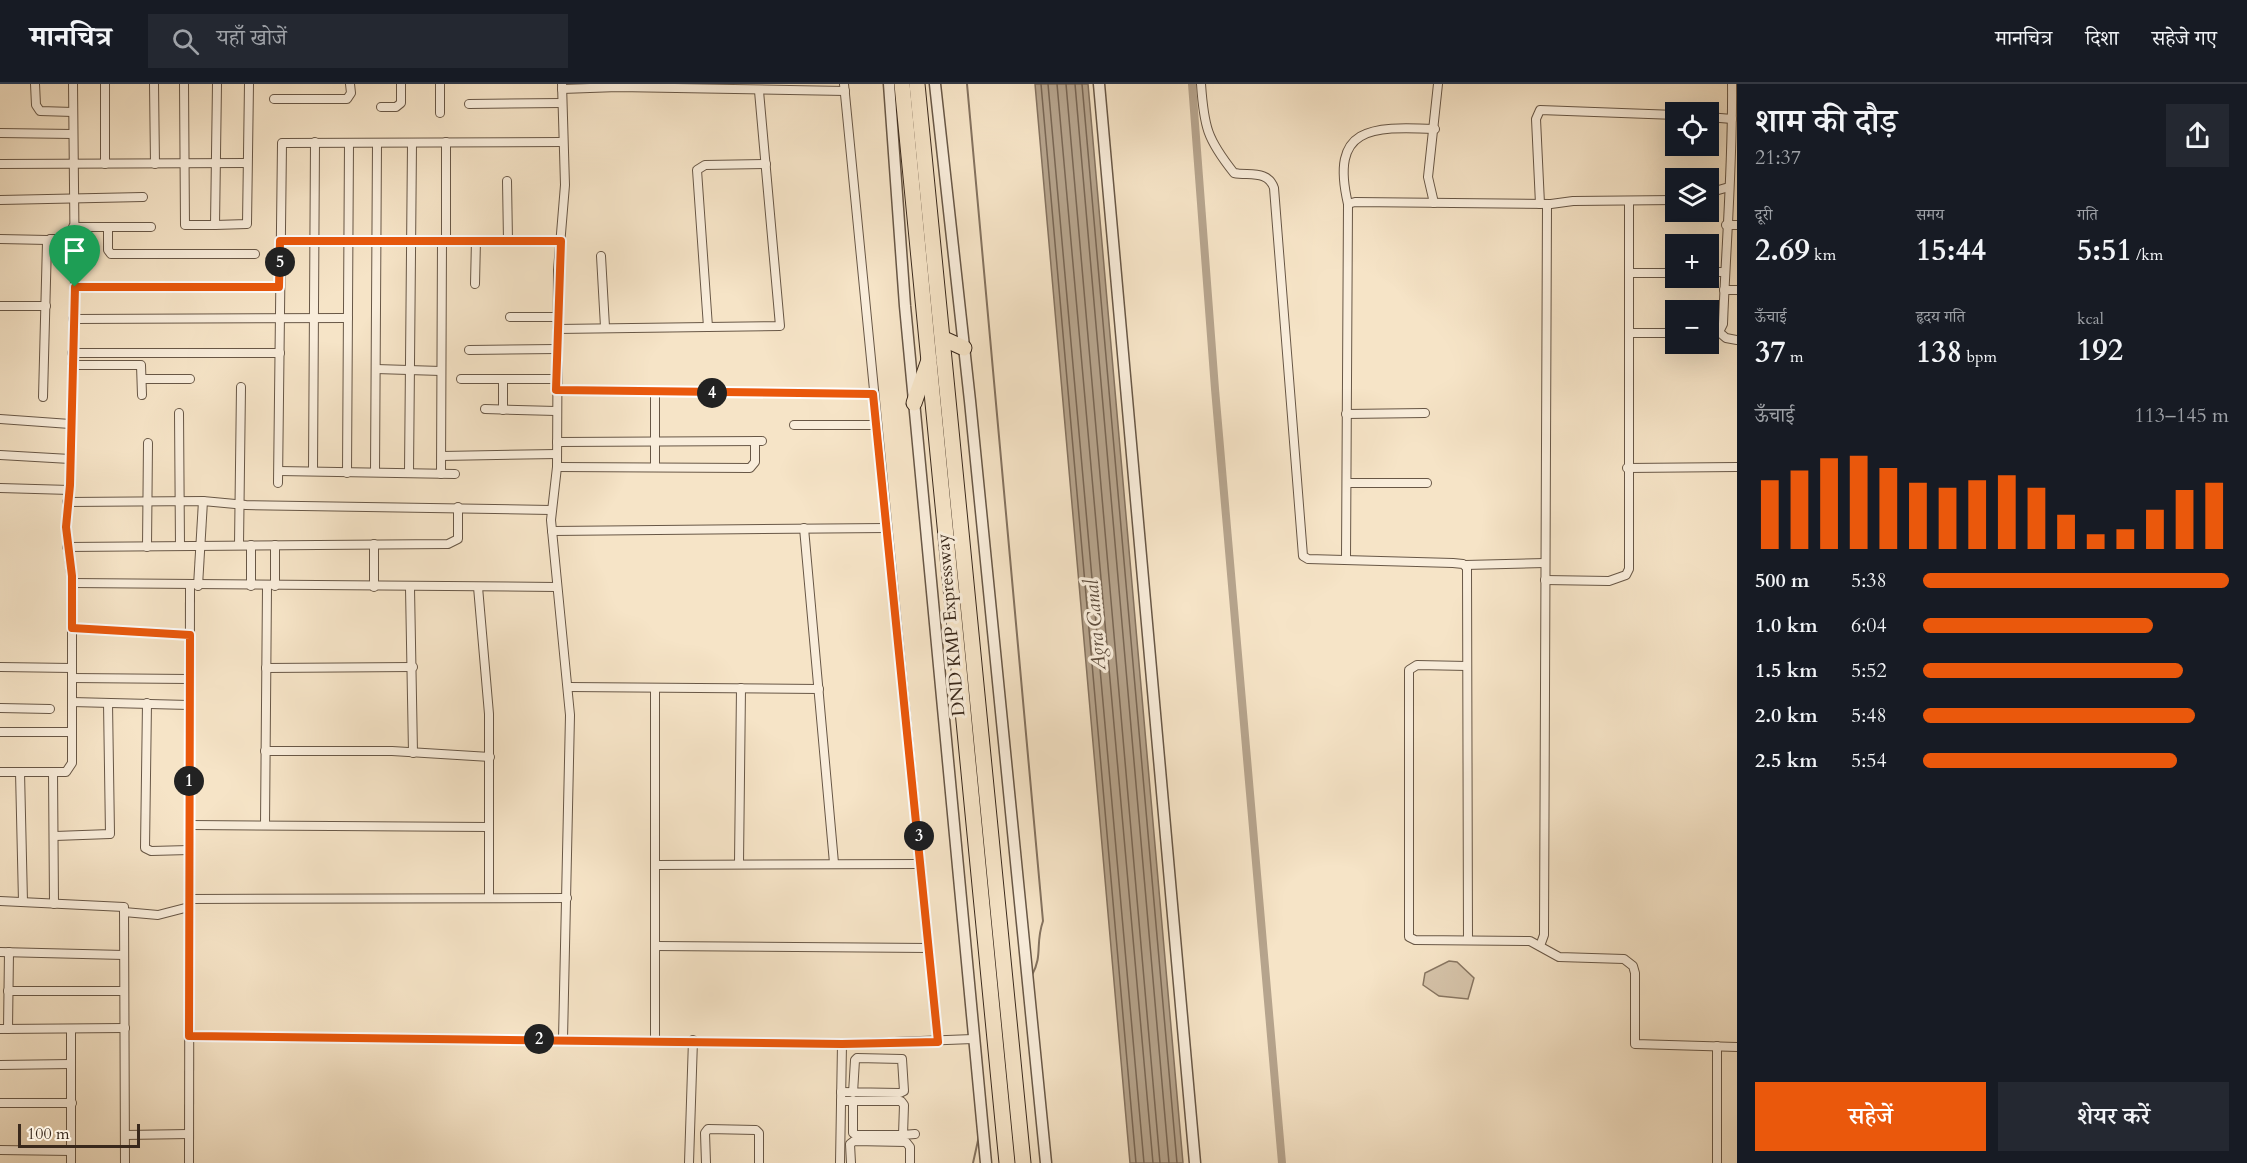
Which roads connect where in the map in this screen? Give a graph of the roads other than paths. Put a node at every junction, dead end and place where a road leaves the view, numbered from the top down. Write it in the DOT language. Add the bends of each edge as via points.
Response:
graph roads {
  1 [pos="35,84"];
  2 [pos="73,84"];
  3 [pos="105,84"];
  4 [pos="154,84"];
  5 [pos="184,84"];
  6 [pos="217,84"];
  7 [pos="249,84"];
  8 [pos="350,84"];
  9 [pos="401,84"];
  10 [pos="440,84"];
  11 [pos="889,84"];
  12 [pos="902,84"];
  13 [pos="918,84"];
  14 [pos="935,84"];
  15 [pos="1099,84"];
  16 [pos="1201,84"];
  17 [pos="1438,84"];
  18 [pos="1732,84"];
  19 [pos="660,86"];
  20 [pos="562,87"];
  21 [pos="845,87"];
  22 [pos="765,89"];
  23 [pos="274,99"];
  24 [pos="562,103"];
  25 [pos="469,104"];
  26 [pos="381,107"];
  27 [pos="73,112"];
  28 [pos="440,113"];
  29 [pos="1665,115"];
  30 [pos="1719,118"];
  31 [pos="1732,119"];
  32 [pos="1435,129"];
  33 [pos="0,134"];
  34 [pos="73,134"];
  35 [pos="315,142"];
  36 [pos="446,142"];
  37 [pos="563,142"];
  38 [pos="1735,142"];
  39 [pos="349,143"];
  40 [pos="377,143"];
  41 [pos="412,143"];
  42 [pos="247,163"];
  43 [pos="0,164"];
  44 [pos="74,164"];
  45 [pos="105,164"];
  46 [pos="155,164"];
  47 [pos="185,164"];
  48 [pos="217,164"];
  49 [pos="766,164"];
  50 [pos="507,181"];
  51 [pos="1729,187"];
  52 [pos="1719,190"];
  53 [pos="74,197"];
  54 [pos="143,197"];
  55 [pos="0,200"];
  56 [pos="1665,200"];
  57 [pos="1629,201"];
  58 [pos="1434,202"];
  59 [pos="1348,204"];
  60 [pos="1543,204"];
  61 [pos="215,225"];
  62 [pos="1726,225"];
  63 [pos="1737,225"];
  64 [pos="73,227"];
  65 [pos="108,227"];
  66 [pos="152,227"];
  67 [pos="0,239"];
  68 [pos="74,239"];
  69 [pos="48,240"];
  70 [pos="377,240"];
  71 [pos="411,240"];
  72 [pos="444,240"];
  73 [pos="476,240"];
  74 [pos="280,241"];
  75 [pos="313,241"];
  76 [pos="348,241"];
  77 [pos="508,241"];
  78 [pos="561,241"];
  79 [pos="255,254"];
  80 [pos="601,256"];
  81 [pos="1719,272"];
  82 [pos="1725,272"];
  83 [pos="1629,273"];
  84 [pos="1665,273"];
  85 [pos="475,284"];
  86 [pos="75,287"];
  87 [pos="279,287"];
  88 [pos="1724,290"];
  89 [pos="1737,290"];
  90 [pos="0,306"];
  91 [pos="46,306"];
  92 [pos="557,317"];
  93 [pos="348,318"];
  94 [pos="510,318"];
  95 [pos="73,319"];
  96 [pos="280,319"];
  97 [pos="312,319"];
  98 [pos="605,327"];
  99 [pos="708,327"];
  100 [pos="557,329"];
  101 [pos="1719,332"];
  102 [pos="1629,333"];
  103 [pos="1665,333"];
  104 [pos="944,339"];
  105 [pos="1737,340"];
  106 [pos="964,348"];
  107 [pos="557,349"];
  108 [pos="469,350"];
  109 [pos="72,352"];
  110 [pos="280,353"];
  111 [pos="928,360"];
  112 [pos="72,365"];
  113 [pos="376,369"];
  114 [pos="408,370"];
  115 [pos="441,370"];
  116 [pos="143,379"];
  117 [pos="190,379"];
  118 [pos="461,379"];
  119 [pos="503,379"];
  120 [pos="556,379"];
  121 [pos="241,387"];
  122 [pos="556,390"];
  123 [pos="655,392"];
  124 [pos="873,394"];
  125 [pos="142,395"];
  126 [pos="43,397"];
  127 [pos="914,403"];
  128 [pos="485,409"];
  129 [pos="503,410"];
  130 [pos="556,411"];
  131 [pos="179,413"];
  132 [pos="1425,413"];
  133 [pos="1347,414"];
  134 [pos="0,419"];
  135 [pos="70,424"];
  136 [pos="794,425"];
  137 [pos="876,425"];
  138 [pos="654,441"];
  139 [pos="557,442"];
  140 [pos="148,443"];
  141 [pos="557,454"];
  142 [pos="0,455"];
  143 [pos="442,456"];
  144 [pos="70,459"];
  145 [pos="556,467"];
  146 [pos="655,467"];
  147 [pos="1737,467"];
  148 [pos="1627,468"];
  149 [pos="279,471"];
  150 [pos="313,471"];
  151 [pos="347,472"];
  152 [pos="375,472"];
  153 [pos="409,473"];
  154 [pos="441,474"];
  155 [pos="455,474"];
  156 [pos="278,483"];
  157 [pos="1347,483"];
  158 [pos="1427,483"];
  159 [pos="0,488"];
  160 [pos="70,490"];
  161 [pos="178,501"];
  162 [pos="203,501"];
  163 [pos="67,502"];
  164 [pos="148,502"];
  165 [pos="240,503"];
  166 [pos="458,507"];
  167 [pos="551,510"];
  168 [pos="804,528"];
  169 [pos="887,528"];
  170 [pos="552,531"];
  171 [pos="374,544"];
  172 [pos="239,545"];
  173 [pos="251,545"];
  174 [pos="275,545"];
  175 [pos="180,546"];
  176 [pos="201,546"];
  177 [pos="67,547"];
  178 [pos="147,547"];
  179 [pos="1346,559"];
  180 [pos="1545,563"];
  181 [pos="1465,565"];
  182 [pos="1545,580"];
  183 [pos="72,583"];
  184 [pos="194,586"];
  185 [pos="250,586"];
  186 [pos="271,586"];
  187 [pos="374,587"];
  188 [pos="478,587"];
  189 [pos="556,587"];
  190 [pos="410,588"];
  191 [pos="72,628"];
  192 [pos="190,635"];
  193 [pos="1467,666"];
  194 [pos="0,667"];
  195 [pos="413,667"];
  196 [pos="72,668"];
  197 [pos="266,668"];
  198 [pos="72,678"];
  199 [pos="189,679"];
  200 [pos="568,687"];
  201 [pos="741,688"];
  202 [pos="655,689"];
  203 [pos="819,689"];
  204 [pos="72,702"];
  205 [pos="108,703"];
  206 [pos="147,703"];
  207 [pos="189,705"];
  208 [pos="0,708"];
  209 [pos="50,709"];
  210 [pos="0,732"];
  211 [pos="72,732"];
  212 [pos="265,751"];
  213 [pos="412,753"];
  214 [pos="490,757"];
  215 [pos="0,772"];
  216 [pos="20,772"];
  217 [pos="53,772"];
  218 [pos="190,825"];
  219 [pos="265,825"];
  220 [pos="489,827"];
  221 [pos="55,836"];
  222 [pos="189,850"];
  223 [pos="739,863"];
  224 [pos="834,864"];
  225 [pos="921,864"];
  226 [pos="656,865"];
  227 [pos="489,898"];
  228 [pos="567,898"];
  229 [pos="0,901"];
  230 [pos="23,902"];
  231 [pos="189,903"];
  232 [pos="54,904"];
  233 [pos="124,912"];
  234 [pos="1467,940"];
  235 [pos="655,946"];
  236 [pos="1540,946"];
  237 [pos="928,948"];
  238 [pos="4,952"];
  239 [pos="124,955"];
  240 [pos="8,991"];
  241 [pos="124,991"];
  242 [pos="124,1028"];
  243 [pos="4,1029"];
  244 [pos="71,1029"];
  245 [pos="189,1036"];
  246 [pos="563,1039"];
  247 [pos="973,1039"];
  248 [pos="693,1040"];
  249 [pos="655,1041"];
  250 [pos="938,1042"];
  251 [pos="842,1044"];
  252 [pos="1717,1046"];
  253 [pos="1737,1047"];
  254 [pos="71,1064"];
  255 [pos="0,1065"];
  256 [pos="841,1096"];
  257 [pos="853,1097"];
  258 [pos="0,1103"];
  259 [pos="72,1103"];
  260 [pos="189,1134"];
  261 [pos="915,1134"];
  262 [pos="125,1135"];
  263 [pos="903,1135"];
  264 [pos="0,1150"];
  265 [pos="71,1150"];
  266 [pos="71,1163"];
  267 [pos="125,1163"];
  268 [pos="189,1163"];
  269 [pos="690,1163"];
  270 [pos="706,1163"];
  271 [pos="759,1163"];
  272 [pos="840,1163"];
  273 [pos="851,1163"];
  274 [pos="910,1163"];
  275 [pos="986,1163"];
  276 [pos="1007,1163"];
  277 [pos="1023,1163"];
  278 [pos="1046,1163"];
  279 [pos="1195,1163"];
  280 [pos="1717,1163"];
  1 -- 27 [label="street" via="40,111"];
  2 -- 27 [label="street"];
  3 -- 45 [label="street"];
  4 -- 46 [label="street"];
  5 -- 47 [label="street"];
  6 -- 48 [label="street"];
  7 -- 42 [label="street"];
  8 -- 23 [label="street" via="347,99"];
  9 -- 26 [label="street" via="401,103"];
  10 -- 28 [label="street"];
  11 -- 127 [label="street"];
  12 -- 111 [label="highway, DND KMP Expressway"];
  13 -- 104 [label="highway, DND KMP Expressway"];
  14 -- 106 [label="street"];
  15 -- 279 [label="street"];
  16 -- 179 [label="street" via="1206,126 1217,151 1234,173 1262,175 1274,188 1302,553 1308,559"];
  17 -- 32 [label="street"];
  18 -- 31 [label="street"];
  19 -- 20 [label="street"];
  19 -- 22 [label="street"];
  20 -- 24 [label="street"];
  21 -- 22 [label="street"];
  21 -- 124 [label="street"];
  22 -- 49 [label="street"];
  24 -- 25 [label="street"];
  24 -- 37 [label="street"];
  27 -- 34 [label="street"];
  29 -- 60 [label="street" via="1540,110 1536,119"];
  30 -- 31 [label="street"];
  31 -- 38 [label="street"];
  32 -- 58 [label="street" via="1428,177"];
  32 -- 59 [label="street" via="1390,128 1353,141 1345,151 1343,164"];
  33 -- 34 [label="street"];
  34 -- 44 [label="street"];
  35 -- 39 [label="street"];
  35 -- 74 [label="street" via="284,142 280,147"];
  35 -- 75 [label="street"];
  36 -- 37 [label="street"];
  36 -- 41 [label="street"];
  36 -- 72 [label="street"];
  37 -- 78 [label="street"];
  38 -- 51 [label="street"];
  39 -- 40 [label="street"];
  39 -- 76 [label="street"];
  40 -- 41 [label="street"];
  40 -- 70 [label="street"];
  41 -- 71 [label="street"];
  42 -- 48 [label="street"];
  42 -- 61 [label="street" via="246,224"];
  43 -- 44 [label="street"];
  44 -- 45 [label="street"];
  44 -- 53 [label="street"];
  45 -- 46 [label="street"];
  46 -- 47 [label="street"];
  47 -- 48 [label="street"];
  47 -- 61 [label="street" via="184,224"];
  48 -- 61 [label="street"];
  49 -- 99 [label="street" via="705,165 697,170"];
  49 -- 99 [label="street" via="782,323 776,328"];
  50 -- 77 [label="street"];
  51 -- 52 [label="street"];
  51 -- 62 [label="street"];
  53 -- 54 [label="street"];
  53 -- 55 [label="street"];
  53 -- 64 [label="street"];
  56 -- 57 [label="street"];
  57 -- 60 [label="street"];
  57 -- 83 [label="street"];
  58 -- 59 [label="street"];
  58 -- 60 [label="street"];
  59 -- 133 [label="street"];
  60 -- 180 [label="street"];
  62 -- 63 [label="street"];
  62 -- 82 [label="street"];
  64 -- 65 [label="street"];
  64 -- 68 [label="street"];
  65 -- 66 [label="street"];
  65 -- 79 [label="street" via="111,254"];
  67 -- 69 [label="street"];
  68 -- 69 [label="street"];
  68 -- 86 [label="street"];
  69 -- 91 [label="street"];
  70 -- 71 [label="street"];
  70 -- 76 [label="street"];
  70 -- 113 [label="street"];
  71 -- 72 [label="street"];
  71 -- 114 [label="street"];
  72 -- 73 [label="street"];
  72 -- 115 [label="street"];
  73 -- 77 [label="street"];
  73 -- 85 [label="street"];
  74 -- 75 [label="street"];
  74 -- 87 [label="street"];
  75 -- 76 [label="street"];
  75 -- 97 [label="street"];
  76 -- 93 [label="street"];
  77 -- 78 [label="street"];
  78 -- 92 [label="street"];
  80 -- 98 [label="street"];
  81 -- 82 [label="street"];
  82 -- 88 [label="street"];
  83 -- 84 [label="street"];
  83 -- 102 [label="street"];
  86 -- 87 [label="street"];
  86 -- 95 [label="street"];
  87 -- 96 [label="street"];
  88 -- 89 [label="street"];
  88 -- 101 [label="street" via="1723,324"];
  90 -- 91 [label="street"];
  91 -- 126 [label="street"];
  92 -- 94 [label="street"];
  92 -- 100 [label="street"];
  93 -- 97 [label="street"];
  93 -- 151 [label="street"];
  95 -- 96 [label="street"];
  95 -- 109 [label="street"];
  96 -- 97 [label="street"];
  96 -- 110 [label="street"];
  97 -- 150 [label="street"];
  98 -- 99 [label="street"];
  98 -- 100 [label="street"];
  100 -- 107 [label="street"];
  101 -- 105 [label="street"];
  102 -- 103 [label="street"];
  102 -- 148 [label="street"];
  104 -- 106 [label="highway"];
  104 -- 277 [label="highway, DND KMP Expressway"];
  106 -- 278 [label="street"];
  107 -- 108 [label="street"];
  107 -- 120 [label="street"];
  109 -- 110 [label="street"];
  109 -- 112 [label="street"];
  110 -- 149 [label="street"];
  111 -- 127 [label="highway"];
  111 -- 276 [label="highway, DND KMP Expressway"];
  112 -- 116 [label="street" via="139,364 143,367"];
  112 -- 135 [label="street"];
  113 -- 114 [label="street"];
  113 -- 152 [label="street"];
  114 -- 115 [label="street"];
  114 -- 153 [label="street"];
  115 -- 143 [label="street"];
  116 -- 117 [label="street"];
  116 -- 125 [label="street"];
  118 -- 119 [label="street"];
  119 -- 120 [label="street"];
  119 -- 129 [label="street"];
  120 -- 122 [label="street"];
  121 -- 165 [label="street"];
  122 -- 123 [label="street"];
  122 -- 130 [label="street"];
  123 -- 124 [label="street"];
  123 -- 138 [label="street"];
  124 -- 137 [label="street"];
  127 -- 247 [label="street"];
  128 -- 129 [label="street"];
  129 -- 130 [label="street"];
  130 -- 139 [label="street"];
  131 -- 161 [label="street"];
  132 -- 133 [label="street"];
  133 -- 157 [label="street"];
  134 -- 135 [label="street"];
  135 -- 144 [label="street"];
  136 -- 137 [label="street"];
  137 -- 169 [label="street"];
  138 -- 139 [label="street"];
  138 -- 146 [label="street"];
  138 -- 146 [label="street" via="758,441 755,462 750,468"];
  139 -- 141 [label="street"];
  140 -- 164 [label="street"];
  141 -- 143 [label="street"];
  141 -- 145 [label="street"];
  142 -- 144 [label="street"];
  143 -- 154 [label="street"];
  144 -- 160 [label="street"];
  145 -- 146 [label="street"];
  145 -- 167 [label="street"];
  147 -- 148 [label="street"];
  148 -- 182 [label="street" via="1630,560 1626,575 1609,581"];
  149 -- 150 [label="street"];
  149 -- 156 [label="street"];
  150 -- 151 [label="street"];
  151 -- 152 [label="street"];
  152 -- 153 [label="street"];
  153 -- 154 [label="street"];
  154 -- 155 [label="street"];
  157 -- 158 [label="street"];
  157 -- 179 [label="street"];
  159 -- 160 [label="street"];
  160 -- 163 [label="street"];
  161 -- 162 [label="street"];
  161 -- 164 [label="street"];
  161 -- 175 [label="street"];
  162 -- 165 [label="street"];
  162 -- 176 [label="street"];
  163 -- 164 [label="street"];
  163 -- 177 [label="street"];
  164 -- 178 [label="street"];
  165 -- 166 [label="street"];
  165 -- 172 [label="street"];
  166 -- 167 [label="street"];
  166 -- 171 [label="street" via="459,535 453,543"];
  167 -- 170 [label="street"];
  168 -- 169 [label="street"];
  168 -- 170 [label="street"];
  168 -- 203 [label="street"];
  169 -- 225 [label="street"];
  170 -- 189 [label="street"];
  171 -- 174 [label="street"];
  171 -- 187 [label="street"];
  172 -- 173 [label="street"];
  172 -- 176 [label="street"];
  173 -- 174 [label="street"];
  173 -- 185 [label="street"];
  174 -- 186 [label="street"];
  175 -- 176 [label="street"];
  175 -- 178 [label="street"];
  176 -- 184 [label="street"];
  177 -- 178 [label="street"];
  177 -- 183 [label="street"];
  179 -- 181 [label="street"];
  180 -- 181 [label="street"];
  180 -- 182 [label="street"];
  181 -- 193 [label="street"];
  182 -- 236 [label="street" via="1545,935"];
  183 -- 184 [label="street"];
  183 -- 191 [label="street"];
  184 -- 185 [label="street"];
  184 -- 192 [label="street"];
  185 -- 186 [label="street"];
  186 -- 187 [label="street"];
  186 -- 197 [label="street"];
  187 -- 190 [label="street"];
  188 -- 189 [label="street"];
  188 -- 190 [label="street"];
  188 -- 214 [label="street"];
  189 -- 200 [label="street"];
  190 -- 195 [label="street"];
  191 -- 192 [label="street"];
  191 -- 196 [label="street"];
  192 -- 199 [label="street"];
  193 -- 234 [label="street"];
  193 -- 234 [label="street" via="1417,665 1409,670 1407,931 1414,940"];
  194 -- 196 [label="street"];
  195 -- 197 [label="street"];
  195 -- 213 [label="street"];
  196 -- 198 [label="street"];
  197 -- 212 [label="street"];
  198 -- 199 [label="street"];
  198 -- 204 [label="street"];
  199 -- 207 [label="street"];
  200 -- 202 [label="street"];
  200 -- 228 [label="street"];
  201 -- 202 [label="street"];
  201 -- 203 [label="street"];
  201 -- 223 [label="street"];
  202 -- 226 [label="street"];
  203 -- 224 [label="street"];
  204 -- 205 [label="street"];
  204 -- 211 [label="street"];
  205 -- 206 [label="street"];
  205 -- 221 [label="street" via="110,834"];
  206 -- 207 [label="street"];
  206 -- 222 [label="street" via="145,848"];
  207 -- 218 [label="street"];
  208 -- 209 [label="street"];
  210 -- 211 [label="street"];
  211 -- 217 [label="street" via="71,768"];
  212 -- 213 [label="street"];
  212 -- 219 [label="street"];
  213 -- 214 [label="street"];
  214 -- 220 [label="street"];
  215 -- 216 [label="street"];
  216 -- 217 [label="street"];
  216 -- 230 [label="street"];
  217 -- 221 [label="street"];
  218 -- 219 [label="street"];
  218 -- 222 [label="street"];
  219 -- 220 [label="street"];
  220 -- 227 [label="street"];
  221 -- 232 [label="street"];
  222 -- 231 [label="street"];
  223 -- 224 [label="street"];
  223 -- 226 [label="street"];
  224 -- 225 [label="street"];
  225 -- 237 [label="street"];
  226 -- 235 [label="street"];
  227 -- 228 [label="street"];
  227 -- 231 [label="street"];
  228 -- 246 [label="street"];
  229 -- 230 [label="street"];
  230 -- 232 [label="street"];
  231 -- 233 [label="street" via="158,915"];
  231 -- 245 [label="street"];
  232 -- 233 [label="street" via="124,907"];
  233 -- 239 [label="street"];
  234 -- 236 [label="street" via="1530,941"];
  235 -- 237 [label="street"];
  235 -- 249 [label="street"];
  236 -- 252 [label="street" via="1559,957 1619,957 1630,962 1635,973 1635,1044"];
  237 -- 250 [label="street"];
  238 -- 239 [label="street"];
  238 -- 240 [label="street"];
  239 -- 241 [label="street"];
  240 -- 241 [label="street"];
  240 -- 243 [label="street"];
  241 -- 242 [label="street"];
  242 -- 244 [label="street"];
  242 -- 262 [label="street"];
  243 -- 244 [label="street"];
  244 -- 254 [label="street"];
  245 -- 246 [label="street"];
  245 -- 260 [label="street"];
  246 -- 249 [label="street"];
  247 -- 250 [label="street"];
  247 -- 275 [label="street"];
  248 -- 249 [label="street"];
  248 -- 251 [label="street"];
  248 -- 269 [label="street"];
  250 -- 251 [label="street"];
  251 -- 256 [label="street"];
  252 -- 253 [label="street"];
  252 -- 280 [label="street"];
  254 -- 255 [label="street"];
  254 -- 259 [label="street"];
  256 -- 257 [label="street"];
  256 -- 272 [label="street"];
  257 -- 257 [label="street" via="904,1091 902,1059 857,1058"];
  257 -- 263 [label="street" via="901,1101"];
  257 -- 263 [label="street" via="853,1133"];
  258 -- 259 [label="street"];
  259 -- 265 [label="street"];
  260 -- 262 [label="street"];
  260 -- 268 [label="street"];
  261 -- 263 [label="street"];
  262 -- 267 [label="street"];
  264 -- 265 [label="street"];
  265 -- 266 [label="street"];
  270 -- 271 [label="street" via="708,1130 756,1130"];
  273 -- 274 [label="street" via="850,1144 854,1141 906,1142"];
}
